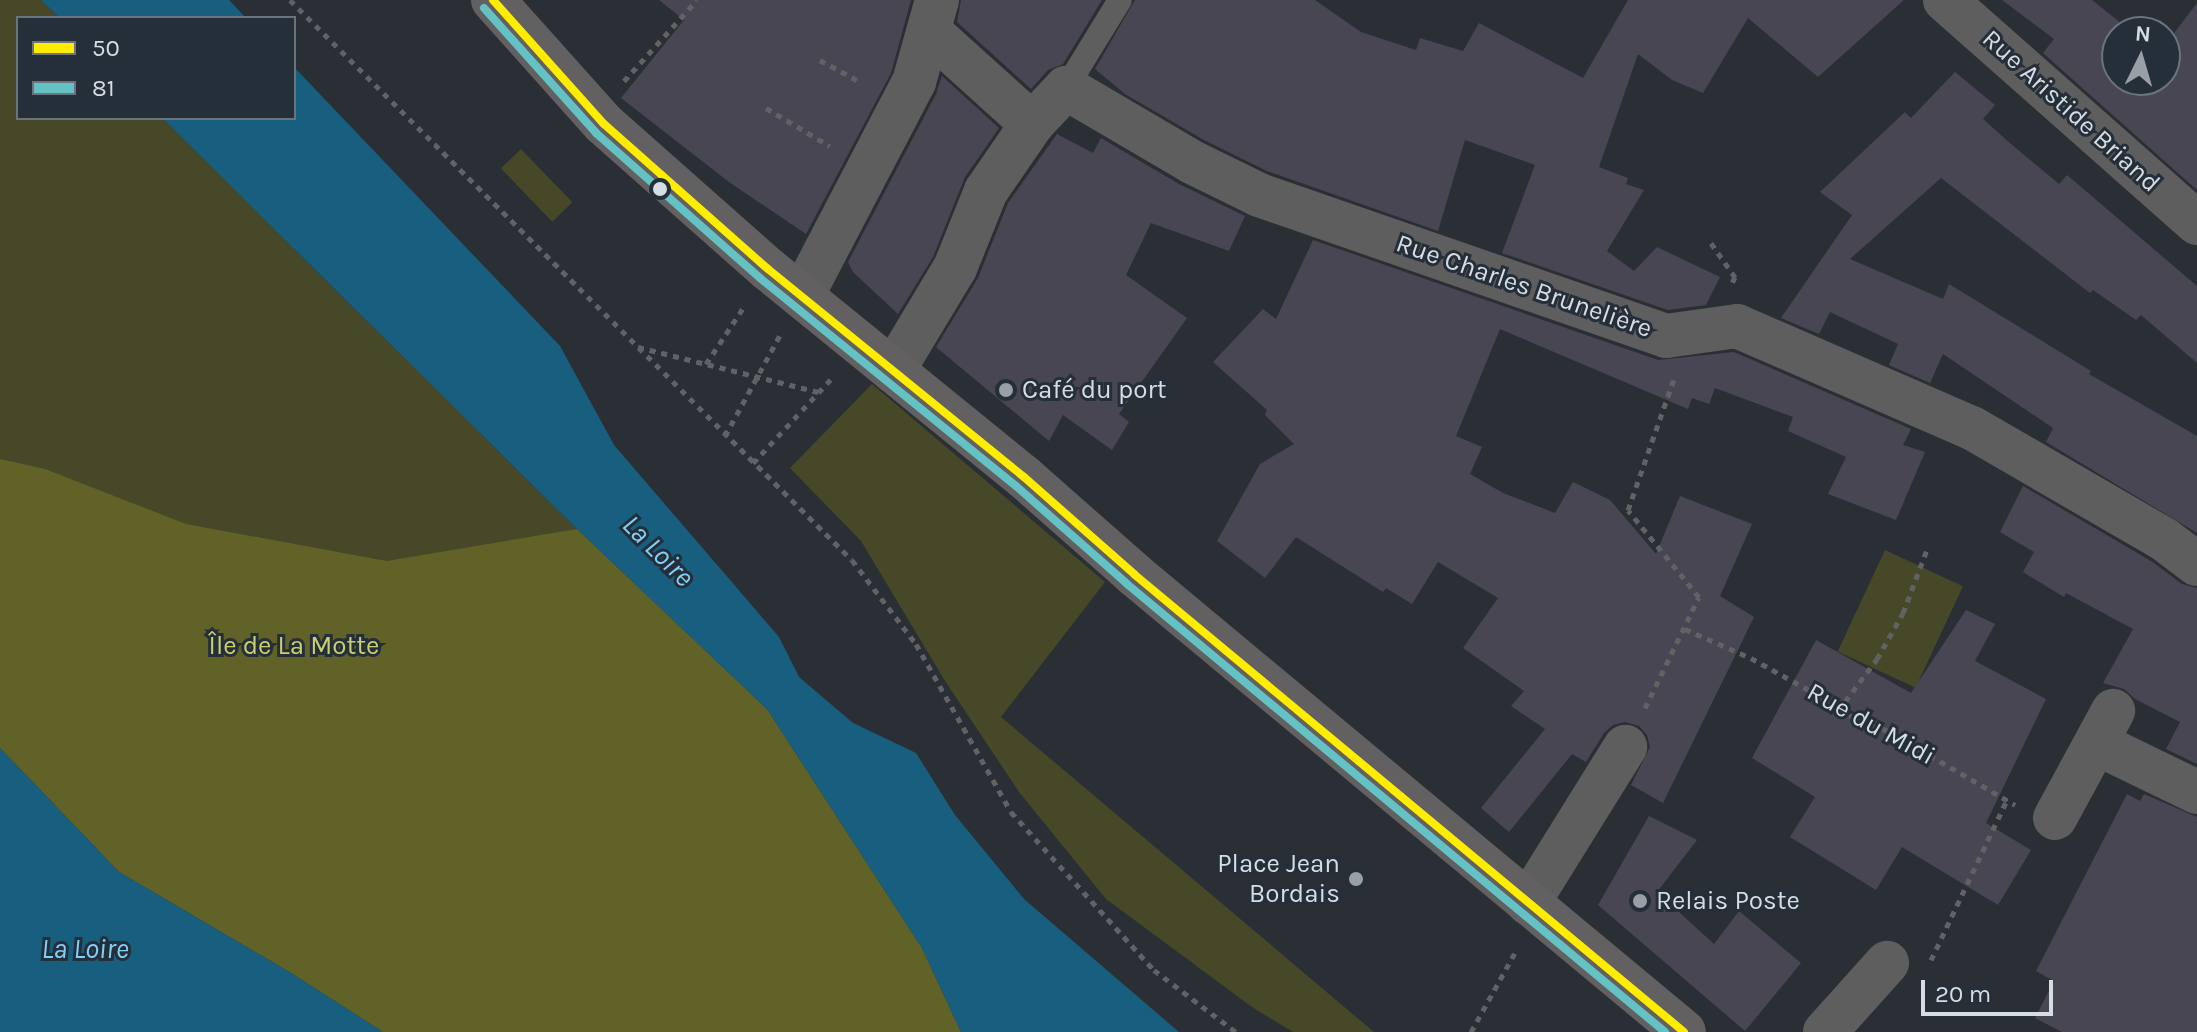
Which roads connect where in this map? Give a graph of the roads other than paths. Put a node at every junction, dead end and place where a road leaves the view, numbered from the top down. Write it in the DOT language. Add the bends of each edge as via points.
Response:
graph roads {
  1 [pos="493,0"];
  2 [pos="1120,0"];
  3 [pos="1945,0"];
  4 [pos="933,16"];
  5 [pos="1066,88"];
  6 [pos="1032,124"];
  7 [pos="2197,223"];
  8 [pos="802,296"];
  9 [pos="878,359"];
  10 [pos="2197,564"];
  11 [pos="1625,747"];
  12 [pos="2197,792"];
  13 [pos="2055,818"];
  14 [pos="1533,907"];
  15 [pos="1887,963"];
  16 [pos="1684,1032"];
  17 [pos="1825,1032"];
  1 -- 8 [label="street" via="594,114"];
  2 -- 5 [label="lane"];
  3 -- 7 [label="street, Rue Aristide Briand"];
  4 -- 6 [label="street"];
  4 -- 8 [label="street" via="914,82"];
  5 -- 6 [label="street"];
  5 -- 10 [label="street, Rue Charles Brunelière" via="1259,195 1666,336 1737,326 1972,428"];
  6 -- 9 [label="street" via="986,191 955,268"];
  8 -- 9 [label="street"];
  9 -- 14 [label="street"];
  11 -- 14 [label="street"];
  12 -- 13 [label="street" via="2105,728"];
  14 -- 16 [label="street"];
  15 -- 17 [label="street"];
}
